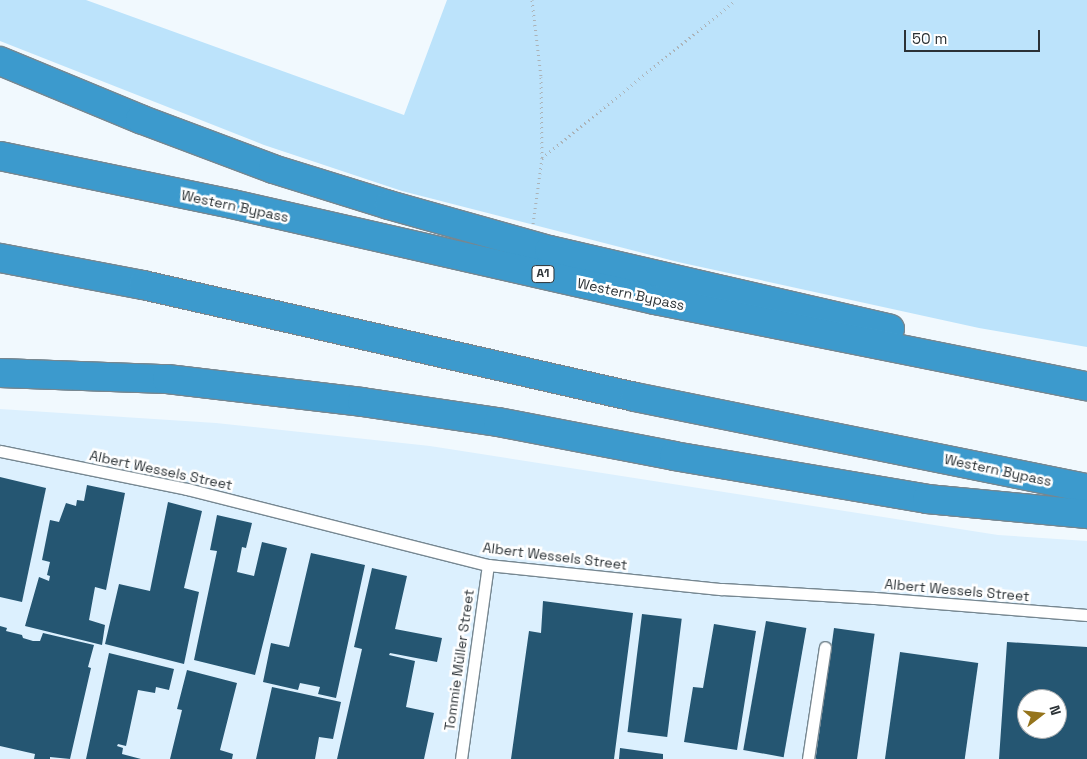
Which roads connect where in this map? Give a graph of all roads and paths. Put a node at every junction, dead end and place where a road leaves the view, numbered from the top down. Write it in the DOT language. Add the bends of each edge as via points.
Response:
graph roads {
  1 [pos="532,0"];
  2 [pos="736,0"];
  3 [pos="0,61"];
  4 [pos="0,156"];
  5 [pos="542,158"];
  6 [pos="530,244"];
  7 [pos="0,258"];
  8 [pos="0,373"];
  9 [pos="1060,382"];
  10 [pos="1087,386"];
  11 [pos="0,451"];
  12 [pos="1087,488"];
  13 [pos="1087,514"];
  14 [pos="488,565"];
  15 [pos="1087,615"];
  16 [pos="825,648"];
  17 [pos="461,759"];
  18 [pos="808,759"];
  1 -- 5 [label="path" via="541,77"];
  2 -- 5 [label="path"];
  3 -- 6 [label="highway" via="273,169"];
  4 -- 9 [label="highway, Western Bypass / A1" via="232,204 656,300"];
  5 -- 6 [label="path"];
  6 -- 9 [label="highway" via="976,348 1026,365"];
  7 -- 12 [label="highway, Western Bypass" via="143,285 635,397"];
  8 -- 13 [label="highway" via="167,379 362,402 498,422 664,455 927,499"];
  9 -- 10 [label="highway, Western Bypass / A1"];
  11 -- 14 [label="lane, Albert Wessels Street" via="187,489"];
  14 -- 15 [label="lane, Albert Wessels Street" via="722,589"];
  14 -- 17 [label="lane, Tommie Müller Street"];
  16 -- 18 [label="lane"];
}
